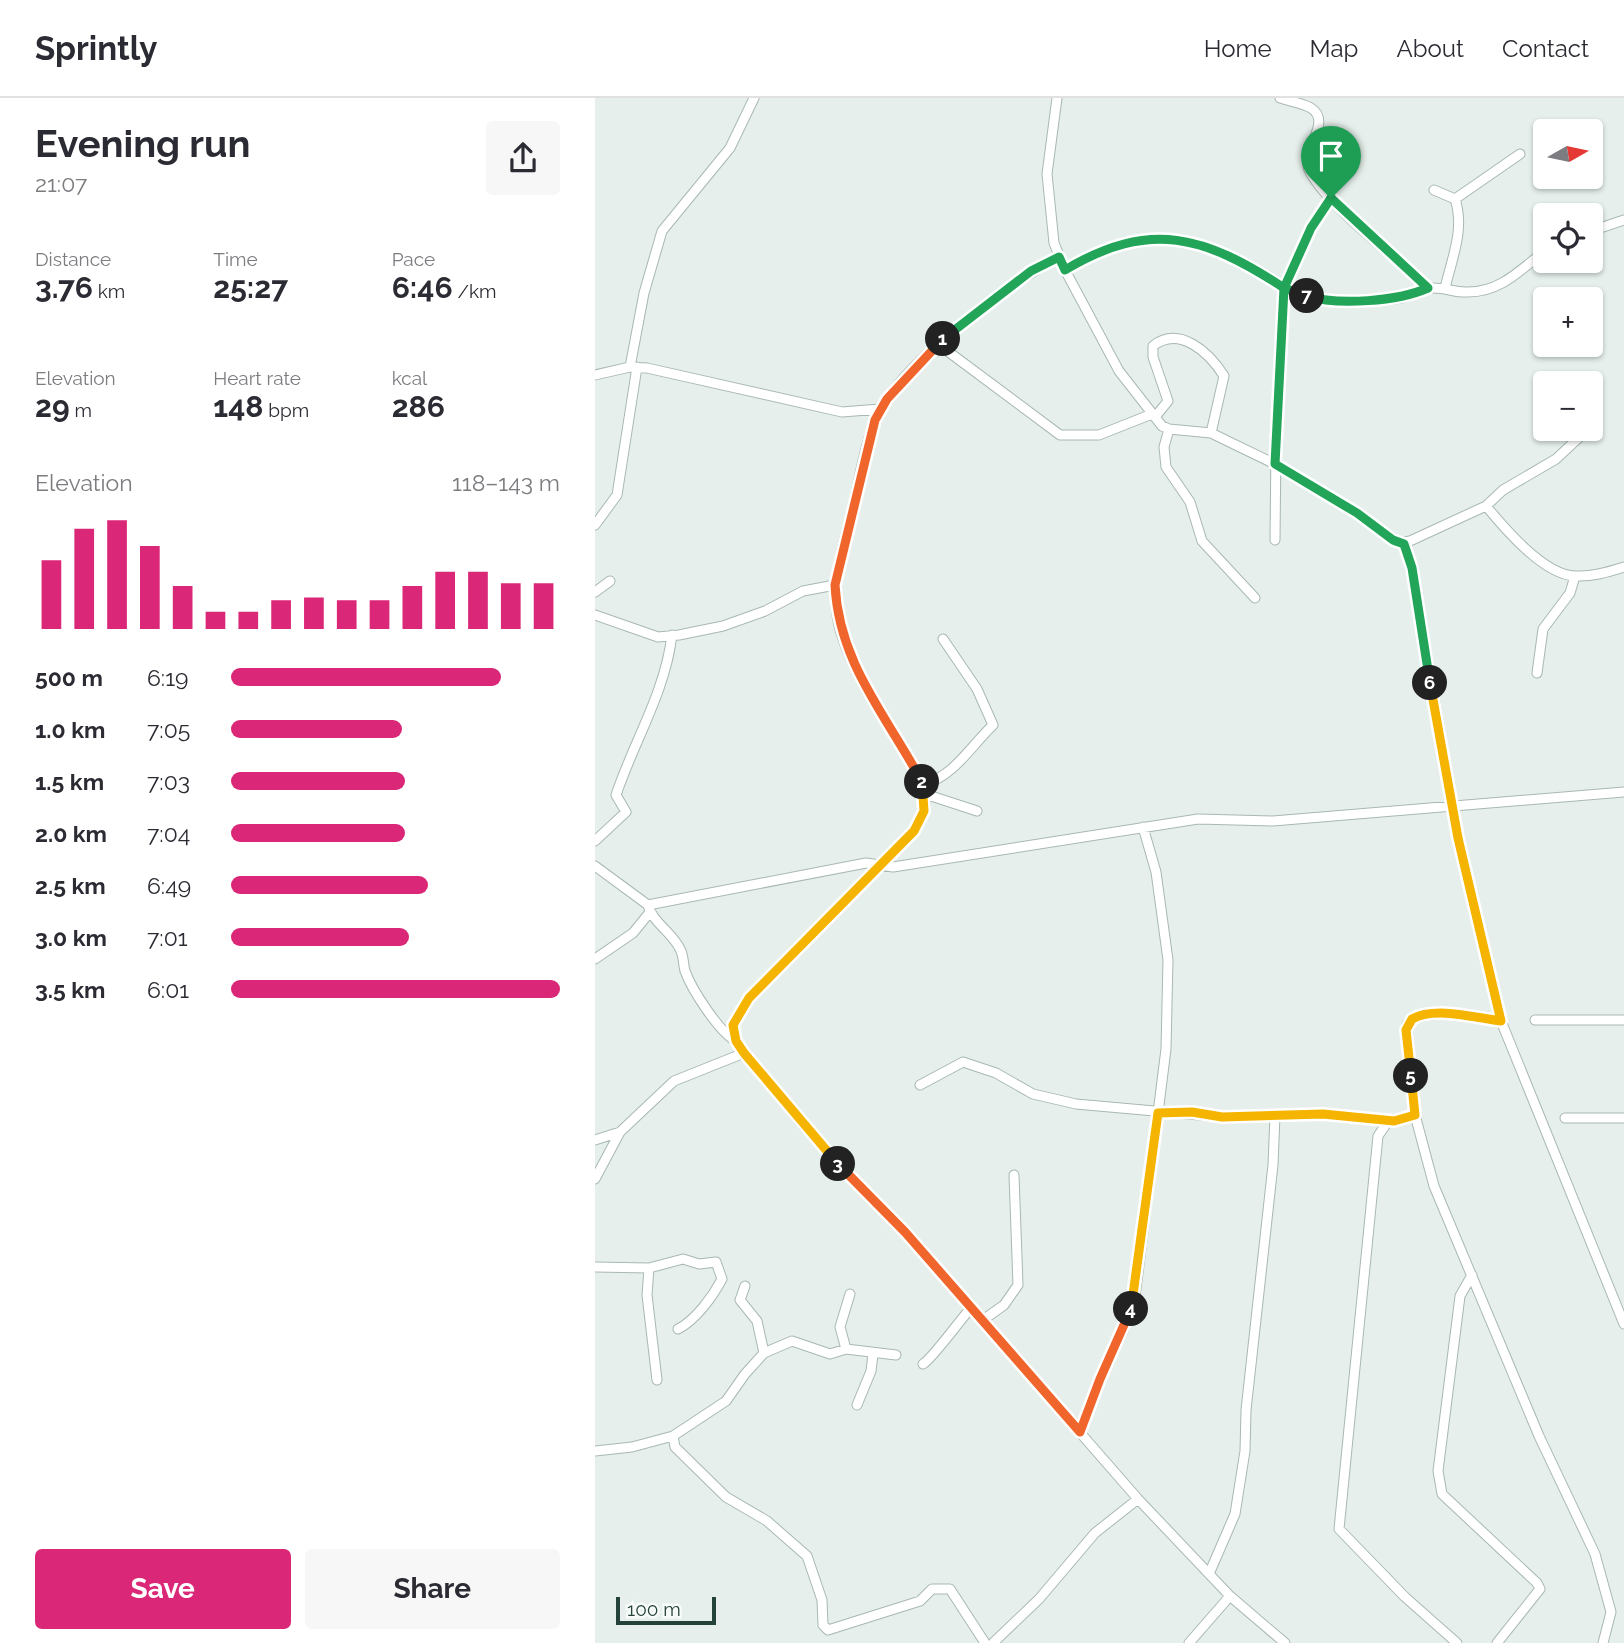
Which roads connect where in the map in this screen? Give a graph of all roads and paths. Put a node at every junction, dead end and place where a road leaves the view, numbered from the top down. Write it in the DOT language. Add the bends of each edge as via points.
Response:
graph roads {
  1 [pos="754,98"];
  2 [pos="1056,98"];
  3 [pos="1280,98"];
  4 [pos="1520,154"];
  5 [pos="1434,190"];
  6 [pos="1331,198"];
  7 [pos="1455,199"];
  8 [pos="1624,220"];
  9 [pos="1603,227"];
  10 [pos="1059,257"];
  11 [pos="1533,260"];
  12 [pos="1065,270"];
  13 [pos="1284,288"];
  14 [pos="1428,288"];
  15 [pos="1445,288"];
  16 [pos="938,344"];
  17 [pos="633,367"];
  18 [pos="595,375"];
  19 [pos="880,409"];
  20 [pos="1154,416"];
  21 [pos="1169,429"];
  22 [pos="1211,433"];
  23 [pos="1575,441"];
  24 [pos="1275,464"];
  25 [pos="1486,506"];
  26 [pos="595,525"];
  27 [pos="1275,540"];
  28 [pos="1404,544"];
  29 [pos="1624,567"];
  30 [pos="1575,576"];
  31 [pos="610,581"];
  32 [pos="835,585"];
  33 [pos="595,592"];
  34 [pos="1255,598"];
  35 [pos="595,615"];
  36 [pos="672,635"];
  37 [pos="943,639"];
  38 [pos="1537,673"];
  39 [pos="924,790"];
  40 [pos="1624,792"];
  41 [pos="1452,804"];
  42 [pos="977,811"];
  43 [pos="1143,827"];
  44 [pos="595,841"];
  45 [pos="878,864"];
  46 [pos="856,865"];
  47 [pos="595,866"];
  48 [pos="866,880"];
  49 [pos="649,909"];
  50 [pos="595,959"];
  51 [pos="1535,1020"];
  52 [pos="1624,1020"];
  53 [pos="1501,1021"];
  54 [pos="736,1041"];
  55 [pos="744,1053"];
  56 [pos="920,1085"];
  57 [pos="1158,1113"];
  58 [pos="1275,1115"];
  59 [pos="1415,1115"];
  60 [pos="1565,1118"];
  61 [pos="1624,1118"];
  62 [pos="1389,1120"];
  63 [pos="620,1132"];
  64 [pos="596,1138"];
  65 [pos="1014,1175"];
  66 [pos="595,1179"];
  67 [pos="595,1267"];
  68 [pos="649,1268"];
  69 [pos="1472,1275"];
  70 [pos="745,1286"];
  71 [pos="851,1294"];
  72 [pos="971,1308"];
  73 [pos="983,1320"];
  74 [pos="1624,1324"];
  75 [pos="678,1329"];
  76 [pos="846,1349"];
  77 [pos="764,1353"];
  78 [pos="873,1354"];
  79 [pos="896,1355"];
  80 [pos="923,1364"];
  81 [pos="657,1380"];
  82 [pos="857,1405"];
  83 [pos="1080,1432"];
  84 [pos="673,1436"];
  85 [pos="595,1451"];
  86 [pos="1137,1499"];
  87 [pos="1209,1574"];
  88 [pos="1230,1596"];
  89 [pos="985,1643"];
  90 [pos="993,1643"];
  91 [pos="1189,1643"];
  92 [pos="1285,1643"];
  93 [pos="1457,1643"];
  94 [pos="1497,1643"];
  95 [pos="1603,1643"];
  1 -- 17 [label="street" via="730,148 662,231 644,293"];
  2 -- 10 [label="street" via="1047,174"];
  3 -- 6 [label="street" via="1316,113 1318,130 1308,149 1307,165"];
  4 -- 7 [label="street"];
  5 -- 7 [label="street"];
  6 -- 13 [label="street" via="1311,228"];
  6 -- 14 [label="street"];
  7 -- 15 [label="street" via="1459,231"];
  8 -- 9 [label="street"];
  10 -- 12 [label="street"];
  10 -- 16 [label="street" via="1031,271"];
  11 -- 15 [label="street" via="1497,286 1470,293"];
  12 -- 13 [label="street" via="1122,242 1177,239 1251,267"];
  12 -- 20 [label="street" via="1119,371"];
  13 -- 14 [label="street" via="1312,297 1352,300 1400,298"];
  13 -- 24 [label="street"];
  14 -- 15 [label="street"];
  16 -- 19 [label="street"];
  16 -- 20 [label="street" via="1060,435 1099,435"];
  17 -- 18 [label="street"];
  17 -- 19 [label="street" via="842,412"];
  17 -- 26 [label="street" via="617,495"];
  19 -- 32 [label="street" via="867,443"];
  20 -- 21 [label="street"];
  20 -- 22 [label="street" via="1168,401 1153,346 1168,338 1184,338 1224,376"];
  21 -- 22 [label="street"];
  21 -- 34 [label="street" via="1164,447 1166,467 1190,502 1202,541"];
  22 -- 24 [label="street"];
  23 -- 25 [label="street"];
  24 -- 27 [label="street"];
  24 -- 28 [label="street"];
  25 -- 28 [label="street"];
  25 -- 30 [label="street" via="1528,550 1553,569"];
  28 -- 41 [label="street" via="1412,568"];
  29 -- 30 [label="street"];
  30 -- 38 [label="street" via="1570,593 1543,629"];
  31 -- 33 [label="street"];
  32 -- 36 [label="street" via="803,591 765,611 723,625"];
  32 -- 39 [label="street" via="836,613 849,653"];
  35 -- 36 [label="street" via="658,637"];
  36 -- 44 [label="street" via="652,710 616,795 626,812"];
  37 -- 39 [label="street" via="977,689 993,725 964,759"];
  39 -- 42 [label="street"];
  39 -- 45 [label="street" via="922,820"];
  40 -- 41 [label="street"];
  41 -- 43 [label="street" via="1273,821 1198,819"];
  41 -- 53 [label="street"];
  43 -- 45 [label="street" via="893,867"];
  43 -- 57 [label="street" via="1159,885 1168,960 1166,1049"];
  45 -- 46 [label="street"];
  45 -- 48 [label="street"];
  46 -- 48 [label="street"];
  46 -- 49 [label="street"];
  47 -- 49 [label="street"];
  48 -- 54 [label="street" via="755,990 733,1025"];
  49 -- 50 [label="street" via="633,933"];
  49 -- 54 [label="street" via="681,950 686,972 718,1024"];
  51 -- 52 [label="street"];
  53 -- 59 [label="street" via="1430,1015 1407,1024"];
  53 -- 74 [label="street"];
  54 -- 55 [label="street"];
  55 -- 63 [label="street" via="674,1081"];
  55 -- 72 [label="street" via="811,1134"];
  56 -- 57 [label="street" via="963,1062 1059,1102"];
  57 -- 58 [label="street"];
  57 -- 83 [label="street" via="1131,1310"];
  58 -- 62 [label="street"];
  58 -- 87 [label="street" via="1245,1451 1235,1514"];
  59 -- 62 [label="street"];
  59 -- 69 [label="street" via="1434,1186"];
  60 -- 61 [label="street"];
  62 -- 93 [label="street" via="1377,1136 1339,1530"];
  63 -- 64 [label="street"];
  63 -- 66 [label="street"];
  65 -- 73 [label="street" via="1018,1285 1004,1306"];
  67 -- 68 [label="street"];
  68 -- 75 [label="street" via="683,1259 699,1264 716,1262 722,1279 718,1287"];
  68 -- 81 [label="street" via="647,1296"];
  69 -- 94 [label="street" via="1459,1296 1438,1471 1442,1494 1541,1589"];
  69 -- 95 [label="street" via="1539,1436 1595,1554 1611,1612"];
  70 -- 77 [label="street" via="740,1300 757,1321"];
  71 -- 76 [label="street" via="840,1327"];
  72 -- 73 [label="street"];
  72 -- 80 [label="street" via="932,1359"];
  73 -- 83 [label="street"];
  76 -- 77 [label="street" via="830,1353 792,1341"];
  76 -- 78 [label="street"];
  77 -- 84 [label="street" via="726,1401"];
  78 -- 79 [label="street"];
  78 -- 82 [label="street"];
  83 -- 86 [label="street"];
  84 -- 85 [label="street"];
  84 -- 89 [label="street" via="675,1447 726,1497 767,1521 807,1556 828,1630 920,1601 932,1589 950,1589"];
  86 -- 87 [label="street"];
  86 -- 90 [label="street" via="1095,1533 1039,1600"];
  87 -- 88 [label="street"];
  88 -- 91 [label="street"];
  88 -- 92 [label="street"];
}
